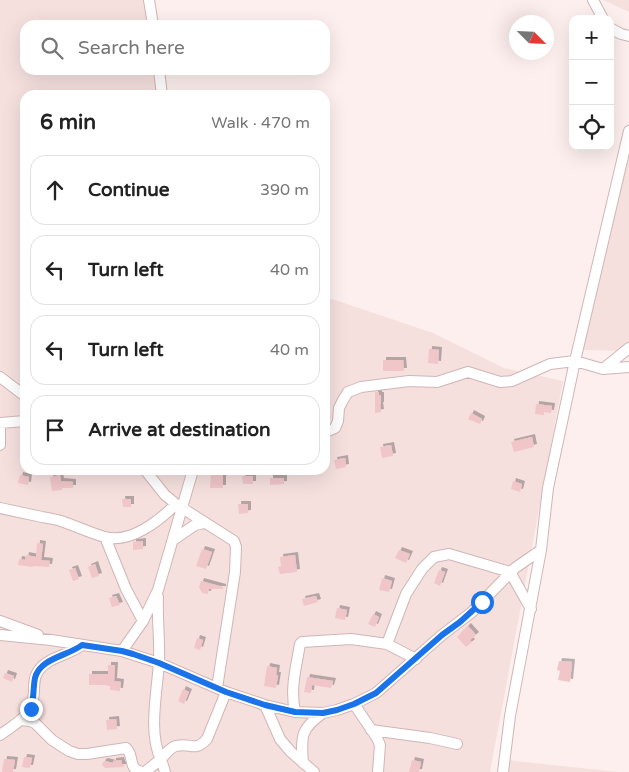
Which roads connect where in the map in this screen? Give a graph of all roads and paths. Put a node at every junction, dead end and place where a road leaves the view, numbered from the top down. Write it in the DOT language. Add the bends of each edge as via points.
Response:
graph roads {
  1 [pos="149,0"];
  2 [pos="593,0"];
  3 [pos="601,15"];
  4 [pos="152,20"];
  5 [pos="614,30"];
  6 [pos="629,36"];
  7 [pos="160,75"];
  8 [pos="161,90"];
  9 [pos="629,131"];
  10 [pos="624,174"];
  11 [pos="629,348"];
  12 [pos="574,361"];
  13 [pos="629,367"];
  14 [pos="603,369"];
  15 [pos="0,377"];
  16 [pos="20,392"];
  17 [pos="20,421"];
  18 [pos="0,423"];
  19 [pos="330,430"];
  20 [pos="0,445"];
  21 [pos="149,475"];
  22 [pos="191,475"];
  23 [pos="179,506"];
  24 [pos="0,508"];
  25 [pos="204,523"];
  26 [pos="105,537"];
  27 [pos="172,540"];
  28 [pos="541,550"];
  29 [pos="510,572"];
  30 [pos="158,590"];
  31 [pos="531,609"];
  32 [pos="0,621"];
  33 [pos="143,621"];
  34 [pos="0,635"];
  35 [pos="51,640"];
  36 [pos="387,644"];
  37 [pos="82,645"];
  38 [pos="122,651"];
  39 [pos="416,659"];
  40 [pos="159,663"];
  41 [pos="221,690"];
  42 [pos="354,704"];
  43 [pos="265,705"];
  44 [pos="295,712"];
  45 [pos="323,713"];
  46 [pos="21,720"];
  47 [pos="371,730"];
  48 [pos="0,735"];
  49 [pos="456,744"];
  50 [pos="161,759"];
  51 [pos="303,763"];
  52 [pos="143,772"];
  53 [pos="164,772"];
  54 [pos="314,772"];
  55 [pos="378,772"];
  56 [pos="503,772"];
  1 -- 4 [label="street"];
  2 -- 3 [label="street"];
  5 -- 6 [label="street"];
  7 -- 8 [label="street"];
  9 -- 10 [label="street"];
  10 -- 12 [label="street"];
  11 -- 14 [label="street"];
  12 -- 14 [label="street"];
  12 -- 19 [label="street" via="550,364 512,381 500,382 468,372 438,382 408,381 361,387 348,392 339,408 338,422"];
  12 -- 28 [label="street" via="548,488"];
  13 -- 14 [label="street"];
  15 -- 16 [label="street"];
  17 -- 18 [label="street"];
  18 -- 20 [label="street"];
  21 -- 23 [label="street"];
  22 -- 23 [label="street"];
  23 -- 25 [label="street"];
  23 -- 26 [label="street" via="139,532"];
  23 -- 27 [label="street"];
  24 -- 26 [label="street" via="57,520"];
  25 -- 27 [label="street" via="195,524"];
  25 -- 41 [label="street" via="229,537 236,546"];
  26 -- 33 [label="street"];
  27 -- 30 [label="street"];
  28 -- 29 [label="street"];
  28 -- 31 [label="street"];
  29 -- 31 [label="street"];
  29 -- 36 [label="street" via="449,554 434,557 406,594"];
  29 -- 39 [label="street" via="472,612"];
  30 -- 33 [label="street"];
  30 -- 40 [label="street"];
  31 -- 56 [label="street" via="510,716"];
  32 -- 35 [label="street"];
  33 -- 38 [label="street"];
  34 -- 35 [label="street"];
  35 -- 37 [label="street"];
  36 -- 39 [label="street"];
  36 -- 44 [label="street" via="351,639 302,642 293,678"];
  37 -- 38 [label="street"];
  37 -- 46 [label="street" via="39,669 31,709"];
  38 -- 40 [label="street"];
  39 -- 42 [label="street" via="376,693"];
  40 -- 41 [label="street"];
  40 -- 50 [label="street" via="154,718 156,747"];
  41 -- 43 [label="street"];
  41 -- 50 [label="street" via="207,739 202,745 176,746"];
  42 -- 45 [label="street"];
  42 -- 47 [label="street"];
  43 -- 44 [label="street"];
  43 -- 51 [label="street" via="280,739"];
  44 -- 45 [label="street"];
  45 -- 51 [label="street" via="302,735"];
  46 -- 48 [label="street"];
  46 -- 52 [label="street" via="36,722 52,740 78,754 126,748 132,766"];
  47 -- 49 [label="street"];
  47 -- 55 [label="street" via="380,744"];
  50 -- 52 [label="street"];
  50 -- 53 [label="street"];
  51 -- 54 [label="street"];
}
